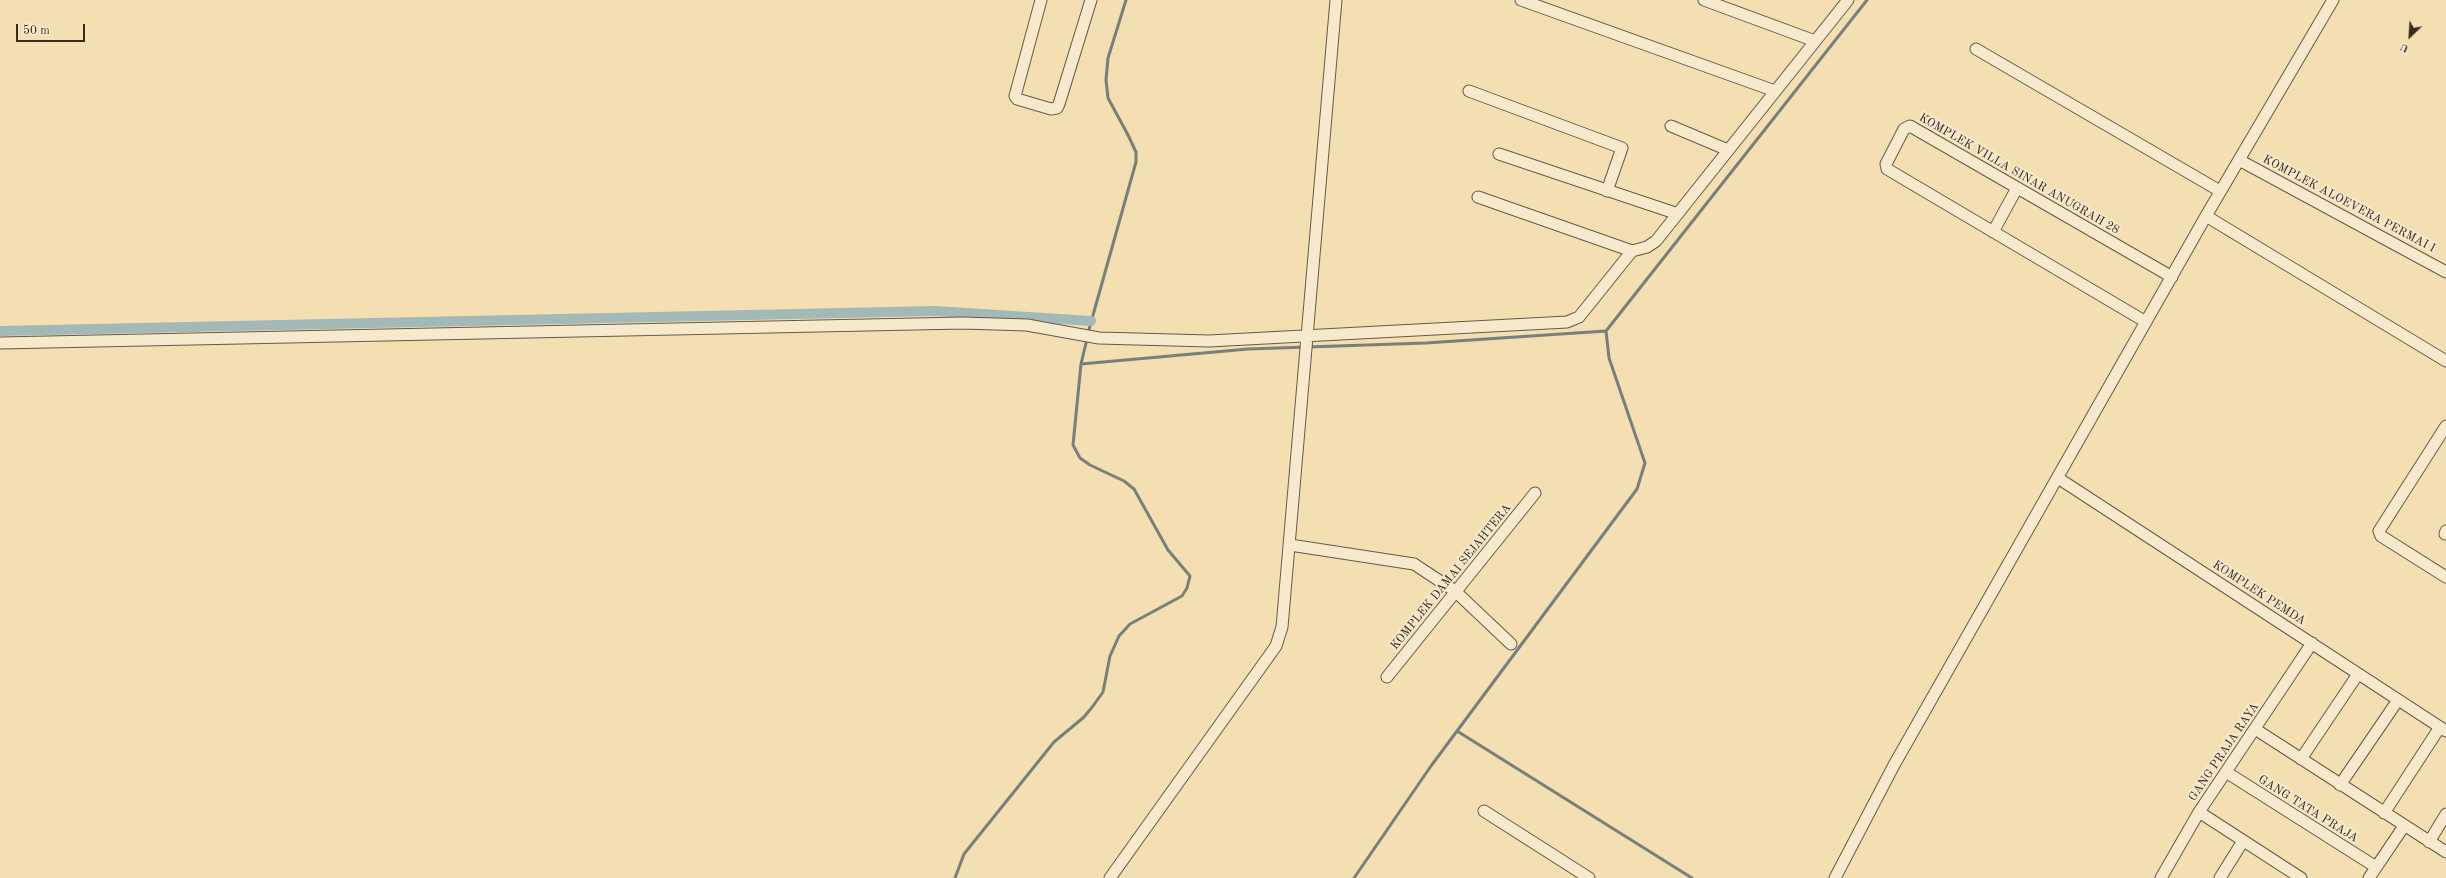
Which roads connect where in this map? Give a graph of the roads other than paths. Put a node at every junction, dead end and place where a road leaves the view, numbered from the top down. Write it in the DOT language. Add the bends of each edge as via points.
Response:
graph roads {
  1 [pos="1041,0"];
  2 [pos="1091,0"];
  3 [pos="1336,0"];
  4 [pos="1521,0"];
  5 [pos="1704,0"];
  6 [pos="1848,0"];
  7 [pos="2333,0"];
  8 [pos="1815,41"];
  9 [pos="1976,49"];
  10 [pos="1469,91"];
  11 [pos="1775,91"];
  12 [pos="1671,126"];
  13 [pos="1728,150"];
  14 [pos="1499,154"];
  15 [pos="2239,160"];
  16 [pos="2017,188"];
  17 [pos="1607,191"];
  18 [pos="2220,191"];
  19 [pos="1478,197"];
  20 [pos="1678,214"];
  21 [pos="2206,216"];
  22 [pos="1993,232"];
  23 [pos="1632,251"];
  24 [pos="2446,272"];
  25 [pos="2172,277"];
  26 [pos="2146,322"];
  27 [pos="1306,338"];
  28 [pos="0,343"];
  29 [pos="2446,361"];
  30 [pos="2446,426"];
  31 [pos="2058,478"];
  32 [pos="1535,493"];
  33 [pos="1290,545"];
  34 [pos="2446,577"];
  35 [pos="1455,591"];
  36 [pos="2312,643"];
  37 [pos="1511,644"];
  38 [pos="2358,674"];
  39 [pos="1387,677"];
  40 [pos="2398,700"];
  41 [pos="2255,729"];
  42 [pos="2443,729"];
  43 [pos="2301,760"];
  44 [pos="2226,772"];
  45 [pos="2340,785"];
  46 [pos="1484,811"];
  47 [pos="2199,812"];
  48 [pos="2384,813"];
  49 [pos="2446,814"];
  50 [pos="2404,826"];
  51 [pos="2243,841"];
  52 [pos="2429,842"];
  53 [pos="2446,852"];
  54 [pos="2376,867"];
  55 [pos="2284,874"];
  56 [pos="1110,878"];
  57 [pos="1589,878"];
  58 [pos="1834,878"];
  59 [pos="2161,878"];
  60 [pos="2220,878"];
  61 [pos="2301,878"];
  62 [pos="2369,878"];
  1 -- 2 [label="street" via="1015,96 1017,99 1051,109 1057,108 1060,104"];
  3 -- 27 [label="street"];
  4 -- 11 [label="street"];
  5 -- 8 [label="street"];
  6 -- 8 [label="street"];
  7 -- 15 [label="street"];
  8 -- 11 [label="street"];
  9 -- 18 [label="street"];
  10 -- 17 [label="street" via="1622,148"];
  11 -- 13 [label="street"];
  12 -- 13 [label="street"];
  13 -- 20 [label="street"];
  14 -- 17 [label="street"];
  15 -- 18 [label="street"];
  15 -- 24 [label="street, KOMPLEK ALOEVERA PERMAI I"];
  16 -- 22 [label="street"];
  16 -- 22 [label="street, KOMPLEK VILLA SINAR ANUGRAH 28" via="1910,126 1904,129 1886,164 1887,169"];
  16 -- 25 [label="street, KOMPLEK VILLA SINAR ANUGRAH 28"];
  17 -- 20 [label="street"];
  18 -- 21 [label="street"];
  19 -- 23 [label="street"];
  20 -- 23 [label="street" via="1656,241 1647,247"];
  21 -- 25 [label="street"];
  21 -- 29 [label="street"];
  22 -- 26 [label="street, KOMPLEK VILLA SINAR ANUGRAH 28"];
  23 -- 27 [label="street" via="1579,317 1572,321"];
  25 -- 26 [label="street"];
  26 -- 31 [label="street"];
  27 -- 28 [label="street" via="1209,341 1099,338 1027,325 963,323"];
  27 -- 33 [label="street"];
  30 -- 34 [label="street" via="2379,531 2381,536"];
  31 -- 36 [label="street, KOMPLEK PEMDA"];
  31 -- 58 [label="street" via="1892,769"];
  32 -- 35 [label="street, KOMPLEK DAMAI SEJAHTERA"];
  33 -- 35 [label="street" via="1414,564"];
  33 -- 56 [label="street" via="1282,627 1276,646"];
  35 -- 37 [label="street"];
  35 -- 39 [label="street, KOMPLEK DAMAI SEJAHTERA"];
  36 -- 38 [label="street, KOMPLEK PEMDA"];
  36 -- 41 [label="street, GANG PRAJA RAYA"];
  38 -- 40 [label="street, KOMPLEK PEMDA"];
  38 -- 43 [label="street"];
  40 -- 42 [label="street, KOMPLEK PEMDA"];
  40 -- 45 [label="street"];
  41 -- 43 [label="street"];
  41 -- 44 [label="street, GANG PRAJA RAYA"];
  42 -- 48 [label="street"];
  43 -- 45 [label="street"];
  44 -- 47 [label="street, GANG PRAJA RAYA"];
  44 -- 54 [label="street, GANG TATA PRAJA"];
  45 -- 48 [label="street"];
  46 -- 57 [label="street"];
  47 -- 51 [label="street"];
  47 -- 59 [label="street, GANG PRAJA RAYA"];
  48 -- 50 [label="street"];
  49 -- 52 [label="street"];
  50 -- 52 [label="street"];
  50 -- 54 [label="street"];
  51 -- 55 [label="street"];
  51 -- 60 [label="street"];
  52 -- 53 [label="street"];
  54 -- 62 [label="street"];
  55 -- 61 [label="street"];
}
